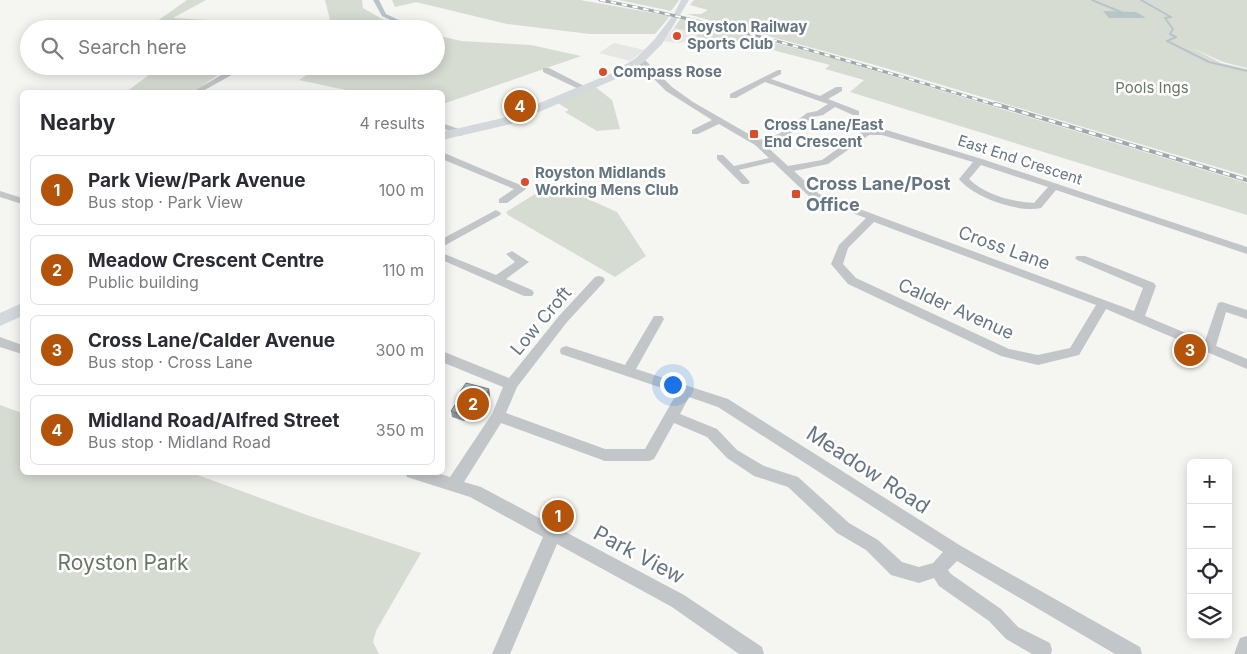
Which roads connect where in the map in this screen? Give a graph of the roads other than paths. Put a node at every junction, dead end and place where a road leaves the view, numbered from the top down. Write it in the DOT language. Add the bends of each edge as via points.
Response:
graph roads {
  1 [pos="685,0"];
  2 [pos="640,60"];
  3 [pos="546,70"];
  4 [pos="778,72"];
  5 [pos="227,75"];
  6 [pos="766,80"];
  7 [pos="586,89"];
  8 [pos="839,89"];
  9 [pos="200,90"];
  10 [pos="733,96"];
  11 [pos="821,99"];
  12 [pos="835,104"];
  13 [pos="856,113"];
  14 [pos="718,121"];
  15 [pos="445,127"];
  16 [pos="695,132"];
  17 [pos="461,133"];
  18 [pos="445,136"];
  19 [pos="758,143"];
  20 [pos="445,156"];
  21 [pos="720,157"];
  22 [pos="776,159"];
  23 [pos="979,161"];
  24 [pos="732,169"];
  25 [pos="788,169"];
  26 [pos="745,182"];
  27 [pos="1054,186"];
  28 [pos="0,194"];
  29 [pos="20,200"];
  30 [pos="503,202"];
  31 [pos="496,213"];
  32 [pos="872,217"];
  33 [pos="445,242"];
  34 [pos="1247,251"];
  35 [pos="512,254"];
  36 [pos="445,257"];
  37 [pos="1081,258"];
  38 [pos="497,280"];
  39 [pos="599,280"];
  40 [pos="528,293"];
  41 [pos="1102,303"];
  42 [pos="20,310"];
  43 [pos="1247,315"];
  44 [pos="1138,318"];
  45 [pos="658,319"];
  46 [pos="0,320"];
  47 [pos="0,342"];
  48 [pos="1209,347"];
  49 [pos="20,349"];
  50 [pos="566,350"];
  51 [pos="445,357"];
  52 [pos="1247,364"];
  53 [pos="628,371"];
  54 [pos="511,385"];
  55 [pos="686,390"];
  56 [pos="498,416"];
  57 [pos="672,417"];
  58 [pos="421,475"];
  59 [pos="453,485"];
  60 [pos="553,534"];
  61 [pos="955,551"];
  62 [pos="938,570"];
  63 [pos="1247,645"];
  64 [pos="1043,650"];
  65 [pos="501,654"];
  66 [pos="755,654"];
  67 [pos="1133,654"];
  68 [pos="1243,654"];
  1 -- 2 [label="main road" via="662,37"];
  2 -- 7 [label="main road"];
  2 -- 14 [label="street, Cross Lane" via="670,89"];
  3 -- 7 [label="street"];
  4 -- 6 [label="street"];
  5 -- 9 [label="street"];
  6 -- 10 [label="street"];
  6 -- 11 [label="street"];
  7 -- 17 [label="main road" via="507,121"];
  8 -- 11 [label="street"];
  11 -- 12 [label="street"];
  12 -- 13 [label="street"];
  12 -- 19 [label="street" via="810,115 782,136"];
  14 -- 16 [label="street"];
  14 -- 19 [label="street, Cross Lane"];
  15 -- 17 [label="street"];
  17 -- 18 [label="main road"];
  19 -- 22 [label="street, Cross Lane"];
  20 -- 30 [label="street" via="521,189"];
  21 -- 24 [label="street"];
  22 -- 24 [label="street"];
  22 -- 25 [label="street, Cross Lane"];
  23 -- 25 [label="street, East End Crescent" via="883,132 867,132 824,162"];
  23 -- 27 [label="street, East End Crescent"];
  23 -- 27 [label="street" via="964,179 969,187 1024,207 1037,206"];
  24 -- 26 [label="street"];
  25 -- 32 [label="street, Cross Lane" via="815,196"];
  27 -- 34 [label="street, East End Crescent"];
  28 -- 29 [label="street"];
  31 -- 33 [label="street"];
  32 -- 41 [label="street, Cross Lane"];
  32 -- 41 [label="street, Calder Avenue" via="843,247 837,264 852,281 1006,353 1038,360 1074,352"];
  35 -- 38 [label="street" via="527,264"];
  36 -- 38 [label="street"];
  37 -- 44 [label="street" via="1150,286"];
  38 -- 40 [label="street"];
  39 -- 54 [label="street, Low Croft" via="563,319"];
  41 -- 44 [label="street, Cross Lane"];
  42 -- 46 [label="main road"];
  43 -- 48 [label="street" via="1222,306"];
  44 -- 48 [label="street, Cross Lane"];
  45 -- 53 [label="street"];
  47 -- 49 [label="street"];
  48 -- 52 [label="street, Cross Lane"];
  50 -- 53 [label="street, Meadow Road"];
  51 -- 54 [label="street"];
  53 -- 55 [label="street, Meadow Road"];
  54 -- 56 [label="street, Low Croft"];
  55 -- 57 [label="street"];
  55 -- 61 [label="street, Meadow Road" via="724,403"];
  56 -- 57 [label="street" via="605,455 649,455"];
  56 -- 59 [label="street, Low Croft"];
  57 -- 62 [label="street" via="712,434 732,454 759,471 793,482 843,528 872,545 897,569 919,575"];
  58 -- 59 [label="street, Park View"];
  59 -- 60 [label="street, Park View" via="475,492"];
  60 -- 65 [label="street"];
  60 -- 66 [label="street, Park View" via="678,601"];
  61 -- 62 [label="street"];
  61 -- 67 [label="street, Meadow Road"];
  62 -- 64 [label="street" via="945,580 995,615 1012,632"];
  63 -- 68 [label="street"];
}
